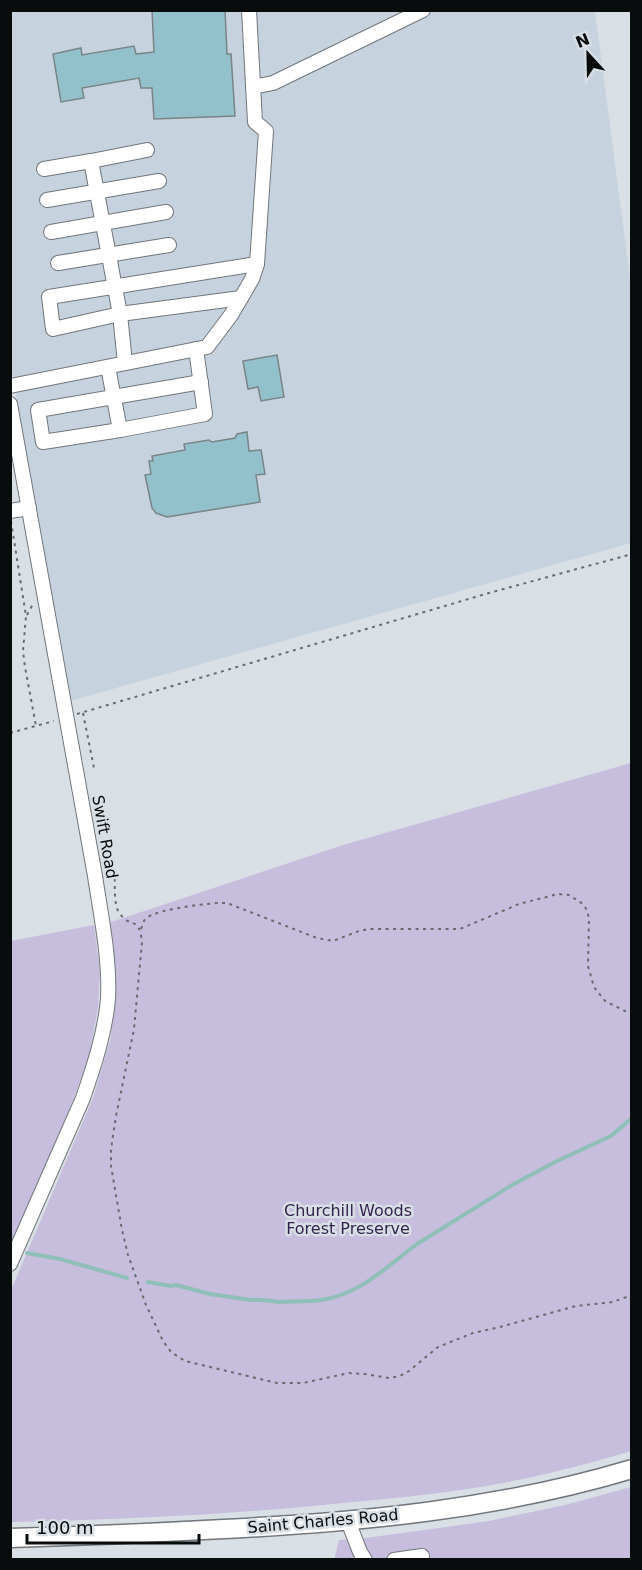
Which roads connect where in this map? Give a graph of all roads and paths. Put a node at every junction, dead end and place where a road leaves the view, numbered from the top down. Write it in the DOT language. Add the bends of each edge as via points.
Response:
graph roads {
  1 [pos="249,10"];
  2 [pos="423,10"];
  3 [pos="253,87"];
  4 [pos="147,150"];
  5 [pos="91,161"];
  6 [pos="44,170"];
  7 [pos="159,181"];
  8 [pos="97,192"];
  9 [pos="47,200"];
  10 [pos="166,212"];
  11 [pos="102,223"];
  12 [pos="51,232"];
  13 [pos="169,245"];
  14 [pos="108,255"];
  15 [pos="58,263"];
  16 [pos="257,264"];
  17 [pos="114,287"];
  18 [pos="241,298"];
  19 [pos="120,314"];
  20 [pos="196,349"];
  21 [pos="125,363"];
  22 [pos="108,367"];
  23 [pos="201,382"];
  24 [pos="10,386"];
  25 [pos="114,396"];
  26 [pos="10,404"];
  27 [pos="120,430"];
  28 [pos="29,508"];
  29 [pos="10,511"];
  30 [pos="11,522"];
  31 [pos="632,554"];
  32 [pos="83,712"];
  33 [pos="72,716"];
  34 [pos="61,719"];
  35 [pos="36,726"];
  36 [pos="10,733"];
  37 [pos="94,768"];
  38 [pos="115,871"];
  39 [pos="141,929"];
  40 [pos="632,1012"];
  41 [pos="10,1264"];
  42 [pos="632,1295"];
  43 [pos="632,1469"];
  44 [pos="348,1521"];
  45 [pos="10,1538"];
  46 [pos="422,1556"];
  47 [pos="365,1560"];
  48 [pos="394,1560"];
  1 -- 3 [label="street"];
  2 -- 3 [label="street" via="273,83"];
  3 -- 16 [label="street" via="255,122 266,131"];
  4 -- 5 [label="street"];
  5 -- 6 [label="street"];
  5 -- 8 [label="street"];
  7 -- 8 [label="street"];
  8 -- 9 [label="street"];
  8 -- 11 [label="street"];
  10 -- 11 [label="street"];
  11 -- 12 [label="street"];
  11 -- 14 [label="street"];
  13 -- 14 [label="street"];
  14 -- 15 [label="street"];
  14 -- 17 [label="street"];
  16 -- 17 [label="street"];
  16 -- 18 [label="street"];
  17 -- 19 [label="street"];
  17 -- 19 [label="street" via="49,297 53,329"];
  18 -- 19 [label="street"];
  18 -- 20 [label="street" via="207,347"];
  19 -- 21 [label="street"];
  20 -- 21 [label="street"];
  20 -- 23 [label="street"];
  21 -- 22 [label="street"];
  22 -- 24 [label="street"];
  22 -- 25 [label="street"];
  23 -- 25 [label="street"];
  23 -- 27 [label="street" via="205,414"];
  25 -- 27 [label="street"];
  25 -- 27 [label="street" via="38,410 43,442"];
  26 -- 28 [label="street, Swift Road"];
  28 -- 29 [label="street"];
  28 -- 41 [label="street, Swift Road" via="95,876 107,958 108,998 102,1039 86,1089"];
  30 -- 35 [label="path" via="26,616 23,651"];
  31 -- 32 [label="path"];
  32 -- 33 [label="path"];
  32 -- 37 [label="path"];
  34 -- 35 [label="path"];
  35 -- 36 [label="path"];
  38 -- 39 [label="path" via="118,911"];
  39 -- 40 [label="path" via="154,914 216,902 317,938 333,940 369,928 460,929 519,904 558,894 569,896 587,910 588,966 594,987 605,1000"];
  39 -- 42 [label="path" via="134,1029 116,1116 111,1166 128,1255 146,1305 171,1352 184,1361 277,1383 303,1383 349,1373 389,1378 410,1371 438,1347 473,1333"];
  43 -- 44 [label="main road, Saint Charles Road" via="512,1499"];
  44 -- 45 [label="main road, Saint Charles Road"];
  44 -- 47 [label="street"];
  46 -- 48 [label="street"];
}
